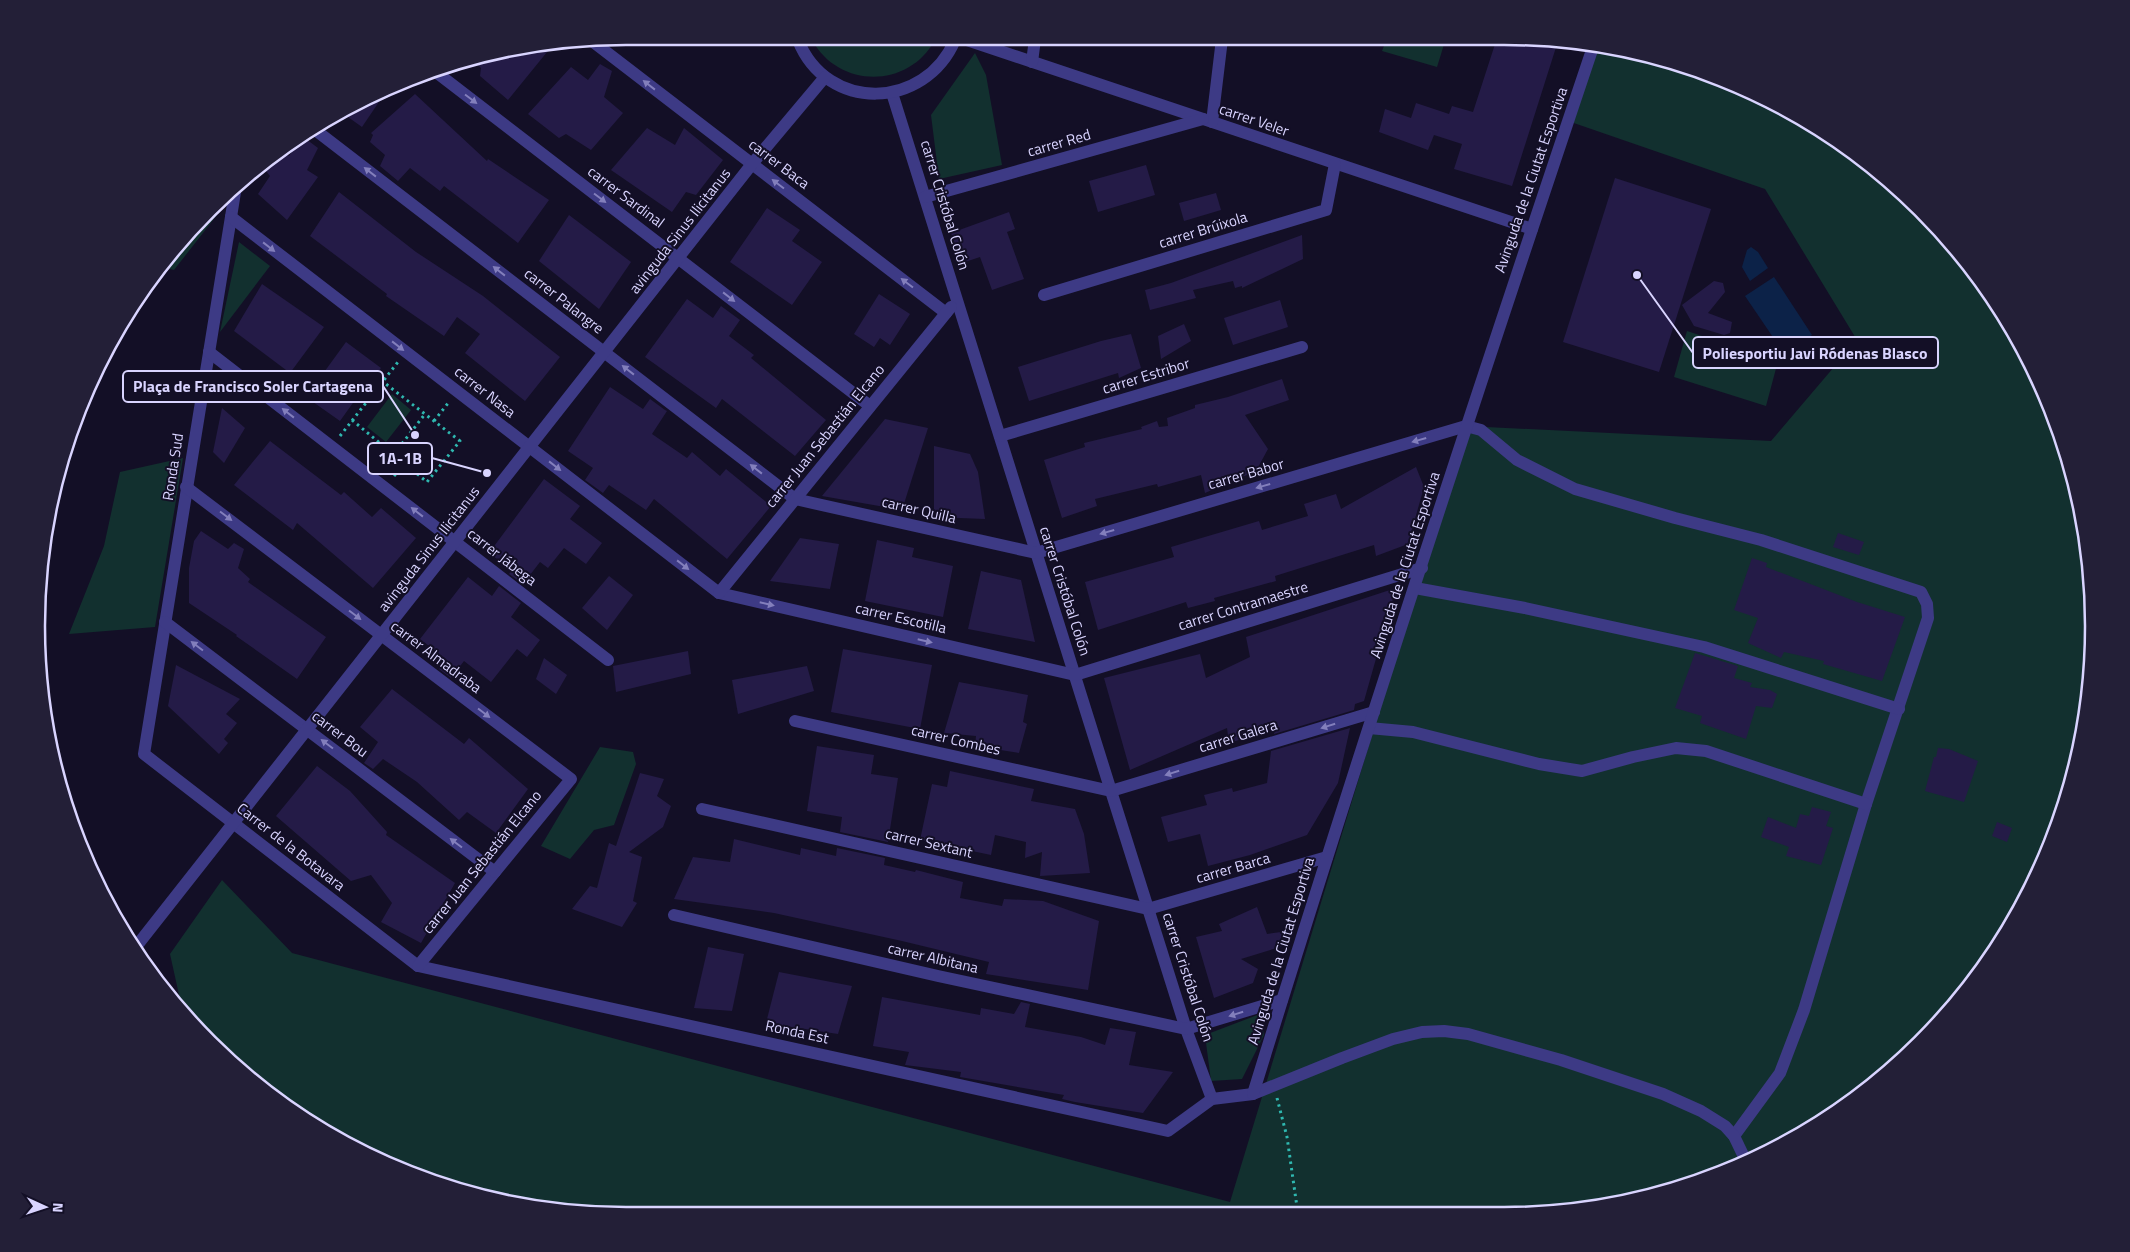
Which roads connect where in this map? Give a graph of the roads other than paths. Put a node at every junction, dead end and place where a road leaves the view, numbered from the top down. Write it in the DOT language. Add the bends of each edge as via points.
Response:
graph roads {
  1 [pos="801,45"];
  2 [pos="952,45"];
  3 [pos="982,45"];
  4 [pos="1034,45"];
  5 [pos="1221,45"];
  6 [pos="598,46"];
  7 [pos="1592,52"];
  8 [pos="1032,62"];
  9 [pos="441,76"];
  10 [pos="825,77"];
  11 [pos="892,93"];
  12 [pos="1207,121"];
  13 [pos="319,133"];
  14 [pos="752,164"];
  15 [pos="1335,164"];
  16 [pos="234,197"];
  17 [pos="925,197"];
  18 [pos="231,217"];
  19 [pos="1532,229"];
  20 [pos="679,258"];
  21 [pos="1044,295"];
  22 [pos="957,299"];
  23 [pos="946,313"];
  24 [pos="1302,347"];
  25 [pos="209,352"];
  26 [pos="604,352"];
  27 [pos="870,406"];
  28 [pos="1466,426"];
  29 [pos="1000,436"];
  30 [pos="530,447"];
  31 [pos="186,487"];
  32 [pos="795,499"];
  33 [pos="456,542"];
  34 [pos="1036,553"];
  35 [pos="1422,568"];
  36 [pos="1415,588"];
  37 [pos="719,593"];
  38 [pos="165,622"];
  39 [pos="381,635"];
  40 [pos="608,660"];
  41 [pos="1075,676"];
  42 [pos="1899,709"];
  43 [pos="1374,712"];
  44 [pos="795,721"];
  45 [pos="1370,728"];
  46 [pos="307,730"];
  47 [pos="144,754"];
  48 [pos="570,780"];
  49 [pos="1110,791"];
  50 [pos="1866,804"];
  51 [pos="702,809"];
  52 [pos="234,823"];
  53 [pos="1326,857"];
  54 [pos="495,872"];
  55 [pos="1148,909"];
  56 [pos="674,915"];
  57 [pos="139,943"];
  58 [pos="418,966"];
  59 [pos="1282,1000"];
  60 [pos="1186,1029"];
  61 [pos="1253,1094"];
  62 [pos="1212,1098"];
  63 [pos="1734,1136"];
  64 [pos="1743,1155"];
  1 -- 10 [label="street"];
  2 -- 11 [label="street" via="932,73 920,82"];
  3 -- 8 [label="street, carrer Veler"];
  4 -- 8 [label="street"];
  5 -- 12 [label="street"];
  14 -- 6 [label="street, carrer Baca, one-way"];
  7 -- 19 [label="street, Avinguda de la Ciutat Esportiva"];
  8 -- 12 [label="street, carrer Veler"];
  9 -- 20 [label="street, carrer Sardinal, one-way"];
  10 -- 11 [label="street" via="857,92"];
  10 -- 14 [label="street, avinguda Sinus Ilicitanus"];
  11 -- 17 [label="street, carrer Cristóbal Colón"];
  12 -- 15 [label="street, carrer Veler"];
  12 -- 17 [label="street, carrer Red"];
  26 -- 13 [label="street, carrer Palangre, one-way"];
  14 -- 20 [label="street, avinguda Sinus Ilicitanus"];
  23 -- 14 [label="street, carrer Baca, one-way"];
  15 -- 19 [label="street, carrer Veler"];
  15 -- 21 [label="street, carrer Brúixola" via="1326,210"];
  16 -- 18 [label="street, Ronda Sud"];
  17 -- 22 [label="street, carrer Cristóbal Colón"];
  18 -- 25 [label="street, Ronda Sud"];
  18 -- 30 [label="street, carrer Nasa, one-way"];
  19 -- 28 [label="street, Avinguda de la Ciutat Esportiva"];
  20 -- 26 [label="street, avinguda Sinus Ilicitanus"];
  20 -- 27 [label="street, carrer Sardinal, one-way"];
  22 -- 23 [label="street, carrer Juan Sebastián Elcano"];
  22 -- 29 [label="street, carrer Cristóbal Colón"];
  23 -- 27 [label="street, carrer Juan Sebastián Elcano"];
  24 -- 29 [label="street, carrer Estribor"];
  25 -- 31 [label="street, Ronda Sud"];
  33 -- 25 [label="street, carrer Jábega, one-way"];
  26 -- 30 [label="street, avinguda Sinus Ilicitanus"];
  32 -- 26 [label="street, carrer Palangre, one-way"];
  27 -- 32 [label="street, carrer Juan Sebastián Elcano"];
  28 -- 34 [label="street, carrer Babor, one-way"];
  28 -- 35 [label="street, Avinguda de la Ciutat Esportiva"];
  28 -- 42 [label="street" via="1481,430 1517,460 1575,488 1762,540 1921,592 1927,604 1928,618"];
  29 -- 34 [label="street, carrer Cristóbal Colón"];
  30 -- 33 [label="street, avinguda Sinus Ilicitanus"];
  30 -- 37 [label="street, carrer Nasa, one-way"];
  31 -- 38 [label="street, Ronda Sud"];
  31 -- 39 [label="street, carrer Almadraba, one-way"];
  32 -- 34 [label="street, carrer Quilla"];
  32 -- 37 [label="street, carrer Juan Sebastián Elcano"];
  33 -- 39 [label="street, avinguda Sinus Ilicitanus"];
  33 -- 40 [label="street, carrer Jábega"];
  34 -- 41 [label="street, carrer Cristóbal Colón"];
  35 -- 36 [label="street, Avinguda de la Ciutat Esportiva"];
  35 -- 41 [label="street, carrer Contramaestre"];
  36 -- 42 [label="street" via="1704,647"];
  36 -- 43 [label="street, Avinguda de la Ciutat Esportiva"];
  37 -- 41 [label="street, carrer Escotilla, one-way"];
  46 -- 38 [label="street, carrer Bou, one-way"];
  38 -- 47 [label="street, Ronda Sud"];
  39 -- 46 [label="street, avinguda Sinus Ilicitanus"];
  39 -- 48 [label="street, carrer Almadraba, one-way"];
  41 -- 49 [label="street, carrer Cristóbal Colón"];
  42 -- 50 [label="street"];
  43 -- 45 [label="street, Avinguda de la Ciutat Esportiva"];
  43 -- 49 [label="street, carrer Galera, one-way"];
  44 -- 49 [label="street, carrer Combes"];
  45 -- 50 [label="street" via="1413,732 1582,772 1676,748 1706,751"];
  45 -- 53 [label="street, Avinguda de la Ciutat Esportiva"];
  46 -- 52 [label="street, avinguda Sinus Ilicitanus"];
  54 -- 46 [label="street, carrer Bou, one-way"];
  47 -- 52 [label="street, Carrer de la Botavara"];
  48 -- 54 [label="street, carrer Juan Sebastián Elcano"];
  49 -- 55 [label="street, carrer Cristóbal Colón"];
  50 -- 63 [label="street" via="1804,1010 1780,1073"];
  51 -- 55 [label="street, carrer Sextant"];
  52 -- 57 [label="street, avinguda Sinus Ilicitanus"];
  52 -- 58 [label="street, Carrer de la Botavara"];
  53 -- 55 [label="street, carrer Barca"];
  53 -- 59 [label="street, Avinguda de la Ciutat Esportiva"];
  54 -- 58 [label="street, carrer Juan Sebastián Elcano"];
  55 -- 60 [label="street, carrer Cristóbal Colón"];
  56 -- 60 [label="street, carrer Albitana"];
  58 -- 62 [label="street, Ronda Est" via="1168,1131"];
  59 -- 60 [label="street, one-way"];
  59 -- 61 [label="street, Avinguda de la Ciutat Esportiva"];
  60 -- 62 [label="street, carrer Cristóbal Colón"];
  61 -- 62 [label="street"];
  61 -- 63 [label="street" via="1394,1039 1444,1031 1526,1050 1646,1088 1714,1118"];
  63 -- 64 [label="street"];
}
